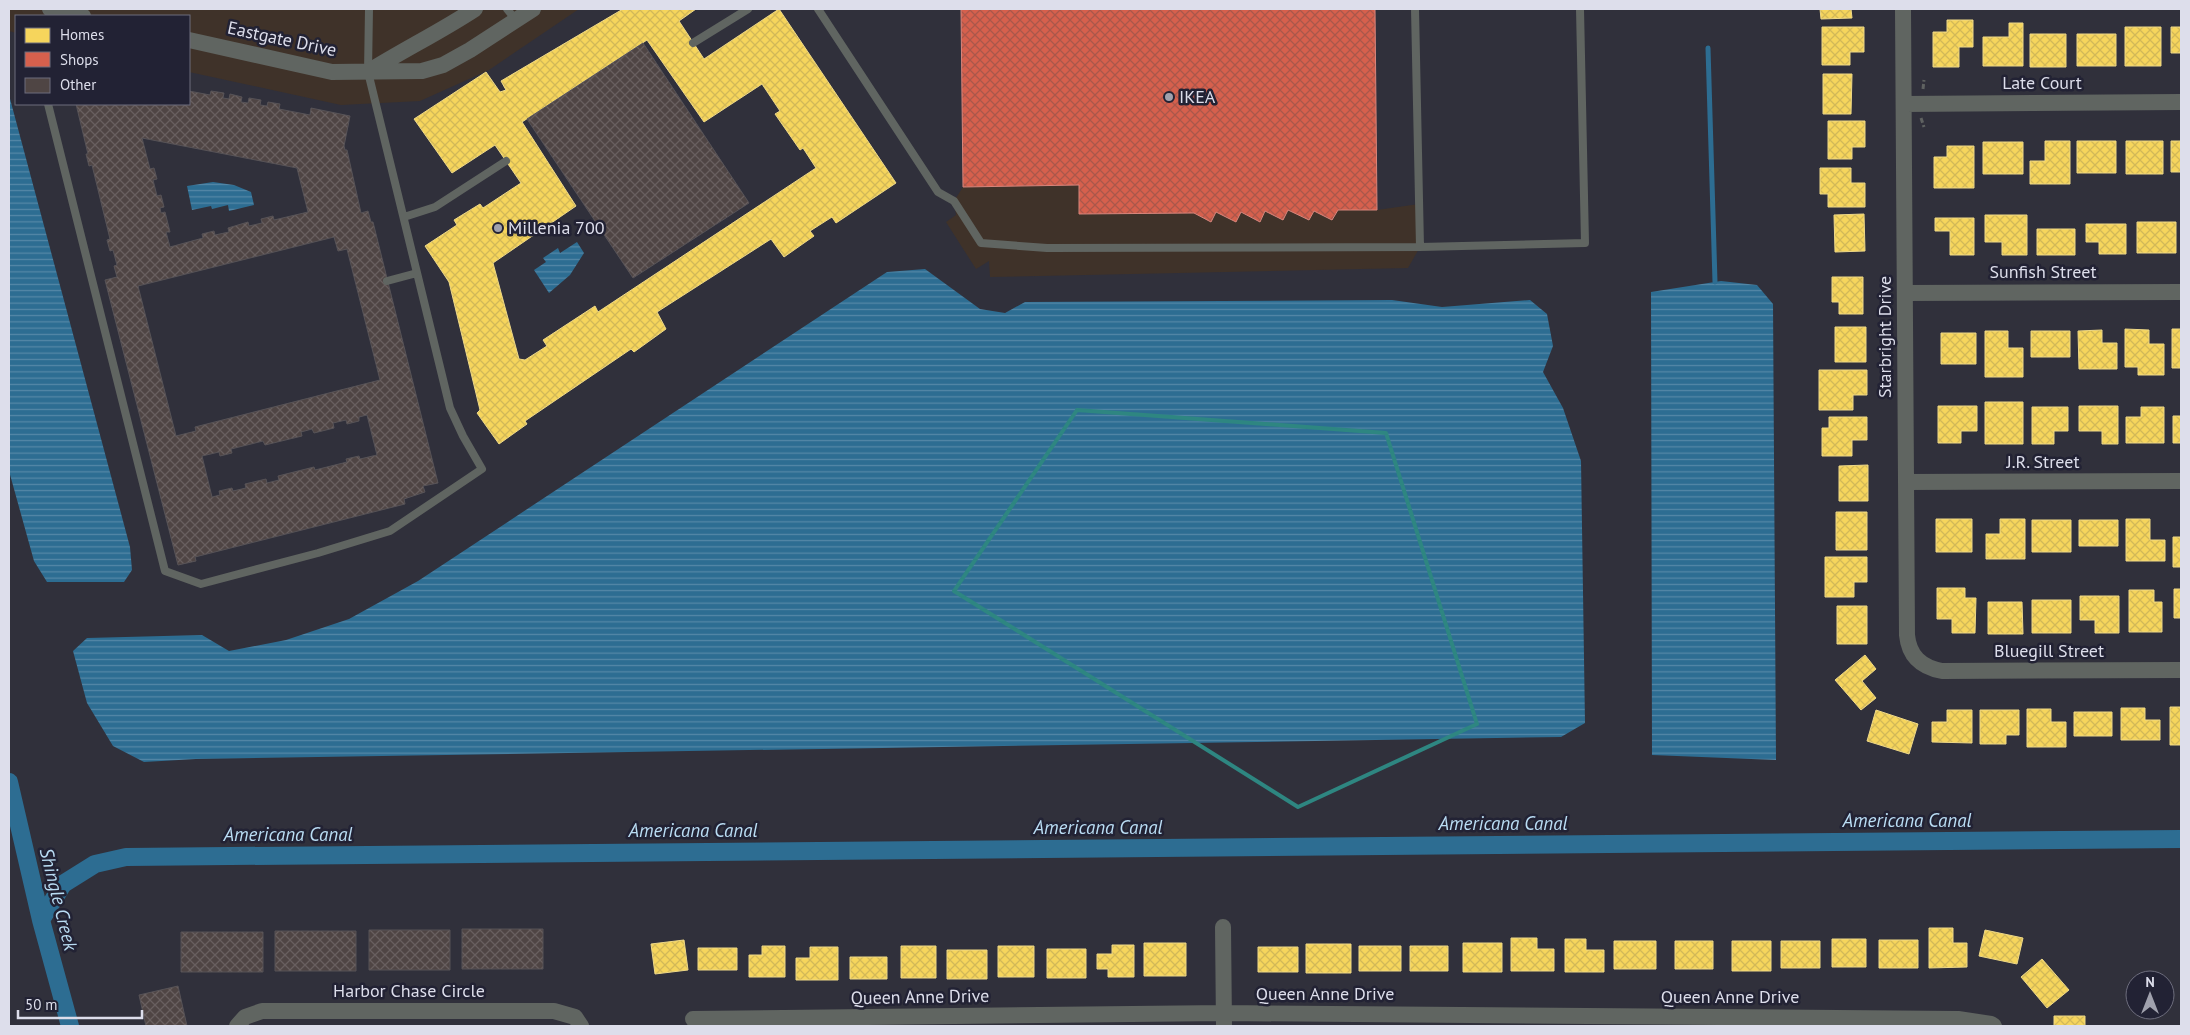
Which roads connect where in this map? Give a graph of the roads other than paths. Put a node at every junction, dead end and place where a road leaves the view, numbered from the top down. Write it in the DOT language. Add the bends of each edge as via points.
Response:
graph roads {
  1 [pos="50,9"];
  2 [pos="369,9"];
  3 [pos="475,9"];
  4 [pos="533,9"];
  5 [pos="748,9"];
  6 [pos="818,9"];
  7 [pos="1415,9"];
  8 [pos="1580,9"];
  9 [pos="1903,9"];
  10 [pos="512,14"];
  11 [pos="74,15"];
  12 [pos="190,40"];
  13 [pos="694,44"];
  14 [pos="368,72"];
  15 [pos="2181,102"];
  16 [pos="1904,104"];
  17 [pos="48,105"];
  18 [pos="506,161"];
  19 [pos="404,217"];
  20 [pos="1420,247"];
  21 [pos="417,273"];
  22 [pos="387,281"];
  23 [pos="2181,292"];
  24 [pos="1905,293"];
  25 [pos="2181,481"];
  26 [pos="1906,482"];
  27 [pos="1918,662"];
  28 [pos="2181,670"];
  29 [pos="1223,927"];
  30 [pos="693,1019"];
  31 [pos="1224,1020"];
  32 [pos="238,1026"];
  33 [pos="581,1026"];
  34 [pos="1994,1026"];
  1 -- 11 [label="street"];
  2 -- 14 [label="lane"];
  3 -- 14 [label="street"];
  4 -- 10 [label="street, Eastgate Drive"];
  5 -- 13 [label="lane"];
  6 -- 20 [label="lane" via="938,192 954,200 981,243 1047,248"];
  7 -- 20 [label="lane"];
  8 -- 20 [label="lane" via="1585,244"];
  9 -- 16 [label="street, Starbright Drive"];
  10 -- 14 [label="street, Eastgate Drive" via="470,50 443,65 422,71"];
  12 -- 14 [label="street, Eastgate Drive" via="332,72"];
  14 -- 19 [label="lane"];
  15 -- 16 [label="street, Late Court"];
  16 -- 24 [label="street, Starbright Drive"];
  17 -- 21 [label="lane" via="164,571 200,584 390,531 482,468 450,408"];
  18 -- 19 [label="lane" via="435,207"];
  19 -- 21 [label="lane"];
  21 -- 22 [label="lane"];
  23 -- 24 [label="street, Sunfish Street"];
  24 -- 26 [label="street, Starbright Drive"];
  25 -- 26 [label="street, J.R. Street"];
  26 -- 27 [label="street, Starbright Drive" via="1907,635 1910,649"];
  27 -- 28 [label="street, Bluegill Street" via="1942,671"];
  29 -- 31 [label="street"];
  30 -- 31 [label="street, Queen Anne Drive"];
  31 -- 34 [label="street, Queen Anne Drive" via="1958,1019"];
  32 -- 33 [label="street, Harbor Chase Circle" via="245,1017 262,1011 554,1011 575,1017"];
}
